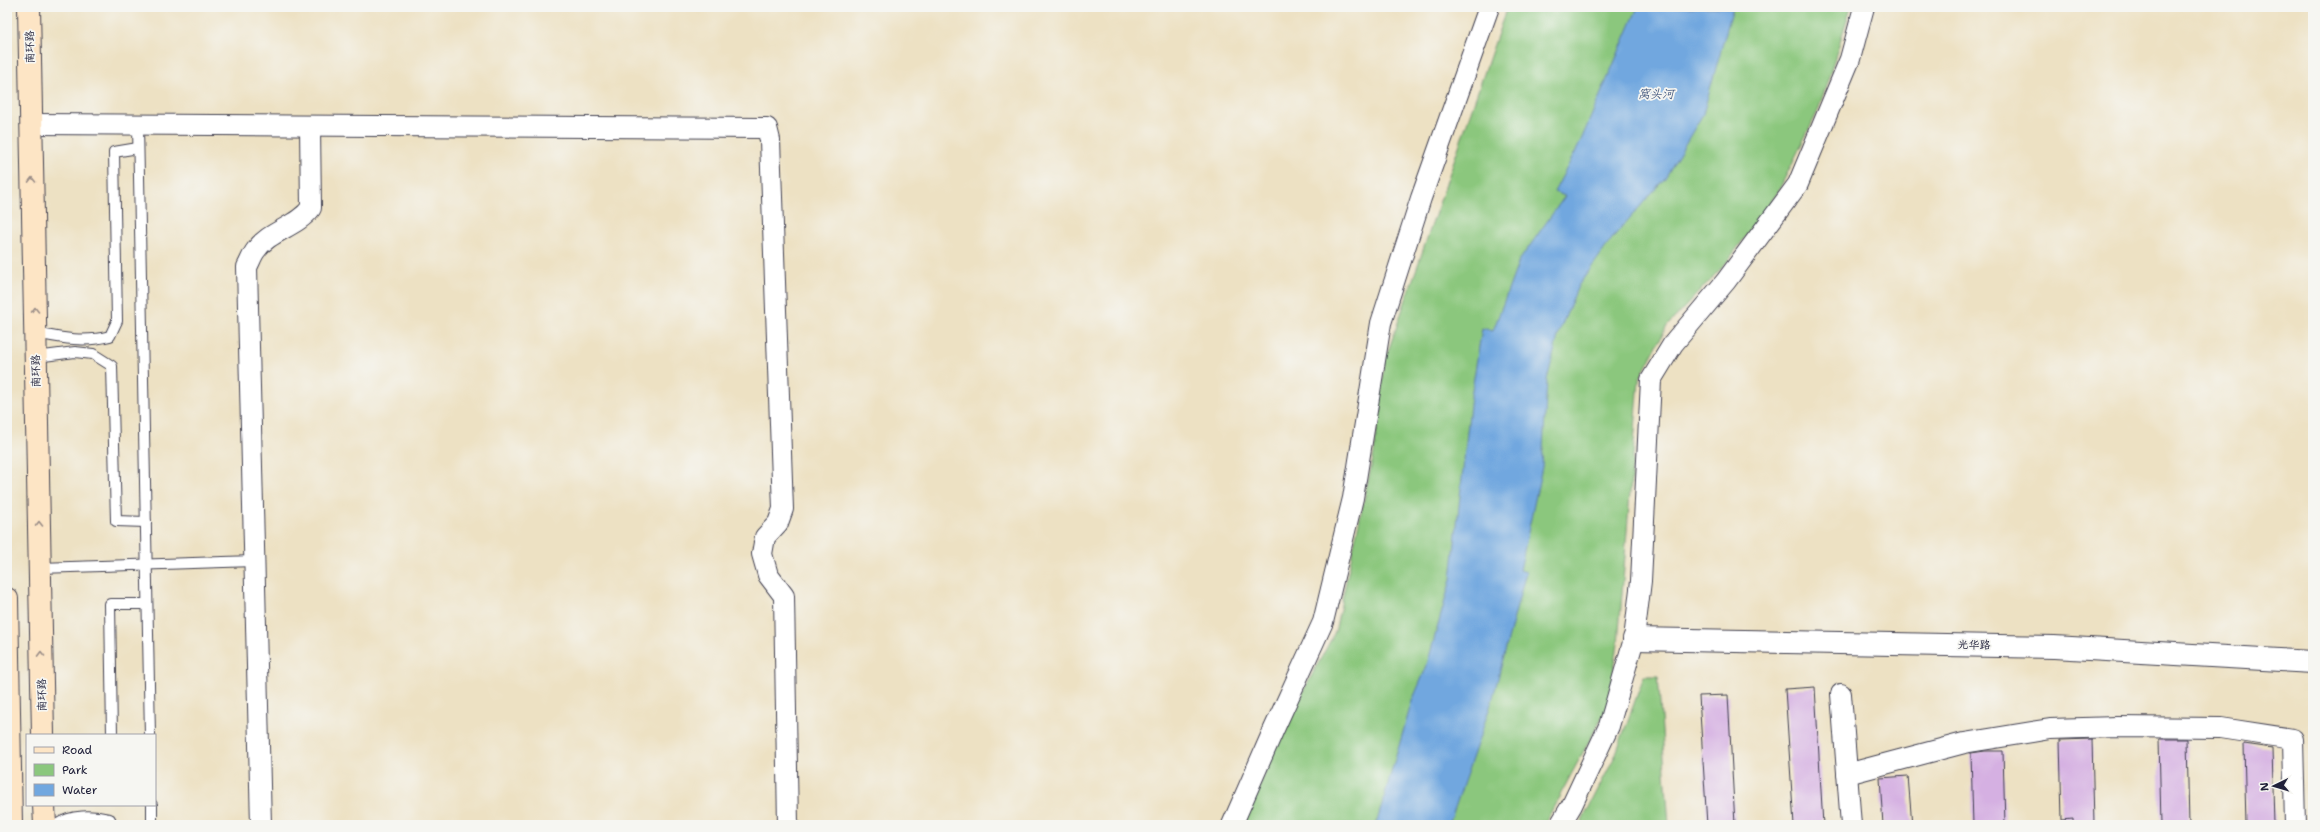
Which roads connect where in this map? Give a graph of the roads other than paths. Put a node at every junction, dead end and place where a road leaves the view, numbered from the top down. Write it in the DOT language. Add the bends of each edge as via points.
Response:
graph roads {
  1 [pos="29,7"];
  2 [pos="1489,7"];
  3 [pos="1864,7"];
  4 [pos="31,124"];
  5 [pos="138,126"];
  6 [pos="310,127"];
  7 [pos="138,148"];
  8 [pos="35,333"];
  9 [pos="36,357"];
  10 [pos="146,522"];
  11 [pos="254,561"];
  12 [pos="146,564"];
  13 [pos="40,568"];
  14 [pos="7,599"];
  15 [pos="147,604"];
  16 [pos="1634,639"];
  17 [pos="2313,662"];
  18 [pos="1841,694"];
  19 [pos="43,734"];
  20 [pos="112,734"];
  21 [pos="150,734"];
  22 [pos="1847,774"];
  23 [pos="44,806"];
  24 [pos="152,806"];
  25 [pos="12,825"];
  26 [pos="45,825"];
  27 [pos="56,825"];
  28 [pos="112,825"];
  29 [pos="152,825"];
  30 [pos="261,825"];
  31 [pos="788,825"];
  32 [pos="1232,825"];
  33 [pos="1560,825"];
  34 [pos="1851,825"];
  35 [pos="2295,825"];
  1 -- 4 [label="main road, 南环路"];
  2 -- 32 [label="street" via="1421,198 1381,323 1353,498 1323,622"];
  3 -- 16 [label="street" via="1850,59 1798,184 1726,281 1673,344 1651,380 1641,581"];
  4 -- 5 [label="street"];
  8 -- 4 [label="main road, 南环路, one-way"];
  5 -- 6 [label="street"];
  5 -- 7 [label="lane"];
  6 -- 11 [label="street" via="311,208 297,222 273,235 256,249 247,267"];
  6 -- 31 [label="street" via="767,128 770,140 783,509 778,523 765,537 762,554 768,575 784,596"];
  7 -- 8 [label="lane" via="114,152 117,321 110,336 97,340 75,340"];
  7 -- 10 [label="lane"];
  8 -- 9 [label="main road, 南环路"];
  9 -- 10 [label="lane" via="74,352 93,354 112,366 116,521"];
  13 -- 9 [label="main road, 南环路, one-way"];
  10 -- 12 [label="lane"];
  11 -- 12 [label="lane"];
  11 -- 30 [label="street"];
  12 -- 13 [label="lane"];
  12 -- 15 [label="lane"];
  19 -- 13 [label="main road, 南环路, one-way"];
  14 -- 25 [label="main road"];
  15 -- 20 [label="lane" via="110,604"];
  15 -- 21 [label="lane"];
  16 -- 17 [label="street, 光华路" via="2054,646"];
  16 -- 33 [label="street" via="1609,726"];
  18 -- 22 [label="street"];
  22 -- 34 [label="street"];
  22 -- 35 [label="street" via="1964,743 2050,729 2221,728 2293,739"];
  23 -- 26 [label="main road"];
  24 -- 29 [label="lane"];
  27 -- 28 [label="lane" via="82,816 110,819"];
}
